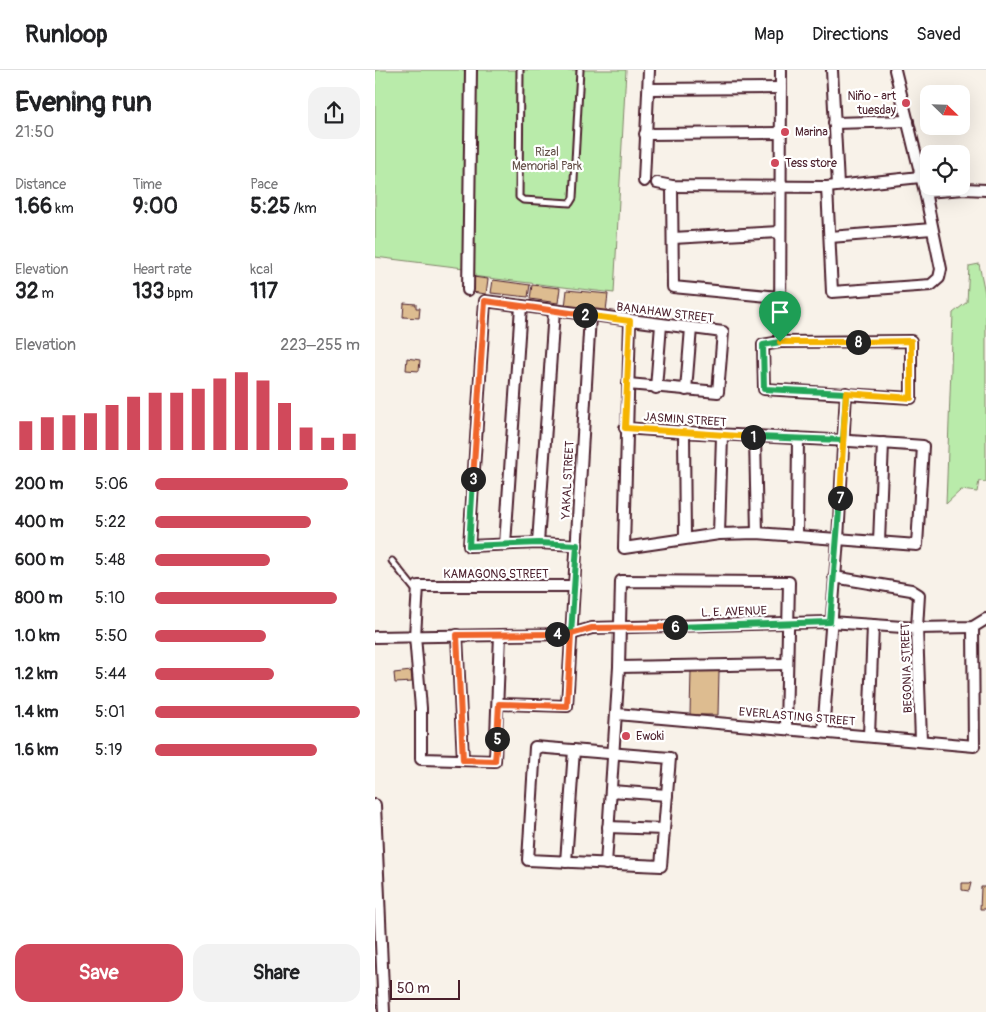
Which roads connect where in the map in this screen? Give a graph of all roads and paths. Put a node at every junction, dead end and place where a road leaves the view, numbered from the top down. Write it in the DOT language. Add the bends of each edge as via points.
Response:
graph roads {
  1 [pos="471,70"];
  2 [pos="520,70"];
  3 [pos="579,70"];
  4 [pos="649,70"];
  5 [pos="781,70"];
  6 [pos="832,70"];
  7 [pos="895,70"];
  8 [pos="781,88"];
  9 [pos="649,89"];
  10 [pos="908,121"];
  11 [pos="834,123"];
  12 [pos="781,133"];
  13 [pos="645,134"];
  14 [pos="920,177"];
  15 [pos="643,181"];
  16 [pos="657,183"];
  17 [pos="673,186"];
  18 [pos="833,186"];
  19 [pos="781,187"];
  20 [pos="970,189"];
  21 [pos="986,190"];
  22 [pos="926,195"];
  23 [pos="933,228"];
  24 [pos="779,232"];
  25 [pos="830,237"];
  26 [pos="673,238"];
  27 [pos="468,290"];
  28 [pos="779,297"];
  29 [pos="521,306"];
  30 [pos="554,311"];
  31 [pos="590,316"];
  32 [pos="630,321"];
  33 [pos="661,325"];
  34 [pos="691,328"];
  35 [pos="780,342"];
  36 [pos="628,384"];
  37 [pos="657,388"];
  38 [pos="686,390"];
  39 [pos="846,393"];
  40 [pos="625,428"];
  41 [pos="684,432"];
  42 [pos="722,436"];
  43 [pos="755,437"];
  44 [pos="798,438"];
  45 [pos="843,440"];
  46 [pos="883,443"];
  47 [pos="757,533"];
  48 [pos="719,534"];
  49 [pos="797,536"];
  50 [pos="685,538"];
  51 [pos="838,539"];
  52 [pos="879,542"];
  53 [pos="538,543"];
  54 [pos="505,545"];
  55 [pos="577,545"];
  56 [pos="392,561"];
  57 [pos="834,577"];
  58 [pos="575,586"];
  59 [pos="417,588"];
  60 [pos="986,619"];
  61 [pos="830,622"];
  62 [pos="788,623"];
  63 [pos="873,625"];
  64 [pos="973,627"];
  65 [pos="917,628"];
  66 [pos="619,629"];
  67 [pos="571,634"];
  68 [pos="457,635"];
  69 [pos="500,635"];
  70 [pos="415,636"];
  71 [pos="375,637"];
  72 [pos="787,664"];
  73 [pos="619,667"];
  74 [pos="499,704"];
  75 [pos="617,714"];
  76 [pos="786,729"];
  77 [pos="823,732"];
  78 [pos="869,736"];
  79 [pos="921,740"];
  80 [pos="574,750"];
  81 [pos="615,754"];
  82 [pos="463,760"];
  83 [pos="611,791"];
  84 [pos="667,796"];
  85 [pos="375,805"];
  86 [pos="608,827"];
  87 [pos="664,830"];
  88 [pos="566,862"];
  89 [pos="606,864"];
  90 [pos="377,871"];
  91 [pos="378,915"];
  92 [pos="378,957"];
  93 [pos="379,999"];
  94 [pos="384,1012"];
  1 -- 27 [label="street"];
  2 -- 3 [label="lane" via="519,197 523,200 570,203 573,198"];
  4 -- 9 [label="street"];
  5 -- 8 [label="street"];
  6 -- 11 [label="street"];
  7 -- 10 [label="street"];
  8 -- 9 [label="street"];
  8 -- 12 [label="street"];
  9 -- 13 [label="street"];
  10 -- 11 [label="street"];
  10 -- 14 [label="street"];
  11 -- 18 [label="street"];
  12 -- 13 [label="street"];
  12 -- 19 [label="street"];
  13 -- 15 [label="street"];
  14 -- 18 [label="street"];
  16 -- 17 [label="street"];
  17 -- 19 [label="street"];
  17 -- 26 [label="street"];
  18 -- 19 [label="street"];
  18 -- 25 [label="street"];
  19 -- 24 [label="street"];
  20 -- 21 [label="street"];
  22 -- 23 [label="street"];
  23 -- 25 [label="street"];
  23 -- 25 [label="street" via="941,269 939,278 931,285 832,292"];
  24 -- 26 [label="street"];
  24 -- 28 [label="street"];
  26 -- 28 [label="street" via="673,287"];
  28 -- 35 [label="street"];
  29 -- 30 [label="street, BANAHAW STREET"];
  29 -- 54 [label="street"];
  29 -- 54 [label="street, BANAHAW STREET" via="485,301 469,546"];
  30 -- 31 [label="street, BANAHAW STREET"];
  30 -- 53 [label="street"];
  31 -- 32 [label="street, BANAHAW STREET"];
  31 -- 55 [label="street, YAKAL STREET"];
  32 -- 33 [label="street, BANAHAW STREET"];
  32 -- 36 [label="street"];
  33 -- 34 [label="street, BANAHAW STREET"];
  33 -- 37 [label="street"];
  34 -- 38 [label="street"];
  34 -- 38 [label="street, BANAHAW STREET" via="723,332 718,392"];
  35 -- 39 [label="street" via="763,345 764,389"];
  35 -- 39 [label="street" via="911,341 911,398"];
  36 -- 37 [label="street"];
  36 -- 40 [label="street"];
  37 -- 38 [label="street"];
  39 -- 45 [label="street"];
  40 -- 41 [label="street, JASMIN STREET"];
  40 -- 50 [label="street" via="624,548"];
  41 -- 42 [label="street, JASMIN STREET"];
  41 -- 50 [label="street"];
  42 -- 43 [label="street, JASMIN STREET"];
  42 -- 48 [label="street"];
  43 -- 44 [label="street, JASMIN STREET"];
  43 -- 47 [label="street"];
  44 -- 45 [label="street, JASMIN STREET"];
  44 -- 49 [label="street"];
  45 -- 46 [label="street, JASMIN STREET"];
  45 -- 51 [label="street"];
  46 -- 52 [label="street"];
  46 -- 52 [label="street, JASMIN STREET" via="923,446 917,545"];
  47 -- 48 [label="street"];
  47 -- 49 [label="street"];
  48 -- 50 [label="street"];
  49 -- 51 [label="street"];
  51 -- 52 [label="street"];
  51 -- 57 [label="street"];
  53 -- 54 [label="street"];
  53 -- 55 [label="street"];
  55 -- 58 [label="street, YAKAL STREET"];
  56 -- 59 [label="lane"];
  57 -- 61 [label="street"];
  57 -- 65 [label="street, BEGONIA STREET" via="911,590 919,595"];
  58 -- 59 [label="street, KAMAGONG STREET"];
  58 -- 67 [label="street, YAKAL STREET"];
  59 -- 70 [label="street"];
  60 -- 64 [label="street"];
  61 -- 62 [label="street, L. E. AVENUE"];
  61 -- 63 [label="street, L. E. AVENUE"];
  61 -- 77 [label="street"];
  62 -- 66 [label="street, L. E. AVENUE"];
  62 -- 66 [label="street" via="789,582 621,581"];
  62 -- 72 [label="street"];
  63 -- 65 [label="street, L. E. AVENUE"];
  63 -- 78 [label="street"];
  64 -- 65 [label="street, L. E. AVENUE"];
  64 -- 79 [label="street, EVERLASTING STREET" via="974,746"];
  65 -- 79 [label="street, BEGONIA STREET"];
  66 -- 67 [label="street, L. E. AVENUE" via="592,628"];
  66 -- 73 [label="street"];
  67 -- 69 [label="street, L. E. AVENUE"];
  67 -- 74 [label="street, YAKAL STREET" via="567,706"];
  68 -- 69 [label="street, L. E. AVENUE"];
  68 -- 70 [label="street, L. E. AVENUE"];
  68 -- 82 [label="street"];
  69 -- 74 [label="street"];
  70 -- 71 [label="street, L. E. AVENUE"];
  70 -- 82 [label="street" via="421,759"];
  72 -- 73 [label="street"];
  72 -- 76 [label="street"];
  73 -- 75 [label="street"];
  74 -- 82 [label="street" via="495,761"];
  75 -- 76 [label="street, EVERLASTING STREET"];
  75 -- 81 [label="street"];
  76 -- 77 [label="street, EVERLASTING STREET"];
  77 -- 78 [label="street, EVERLASTING STREET"];
  78 -- 79 [label="street, EVERLASTING STREET"];
  80 -- 81 [label="street"];
  80 -- 88 [label="street"];
  80 -- 88 [label="street" via="535,747 528,860"];
  81 -- 83 [label="street"];
  81 -- 84 [label="street" via="670,758"];
  83 -- 84 [label="street"];
  83 -- 86 [label="street"];
  84 -- 87 [label="street"];
  85 -- 90 [label="street"];
  86 -- 87 [label="street"];
  86 -- 89 [label="street"];
  87 -- 89 [label="street" via="661,866"];
  88 -- 89 [label="street"];
  90 -- 91 [label="street"];
  91 -- 92 [label="street"];
  92 -- 93 [label="street"];
  93 -- 94 [label="street"];
}
